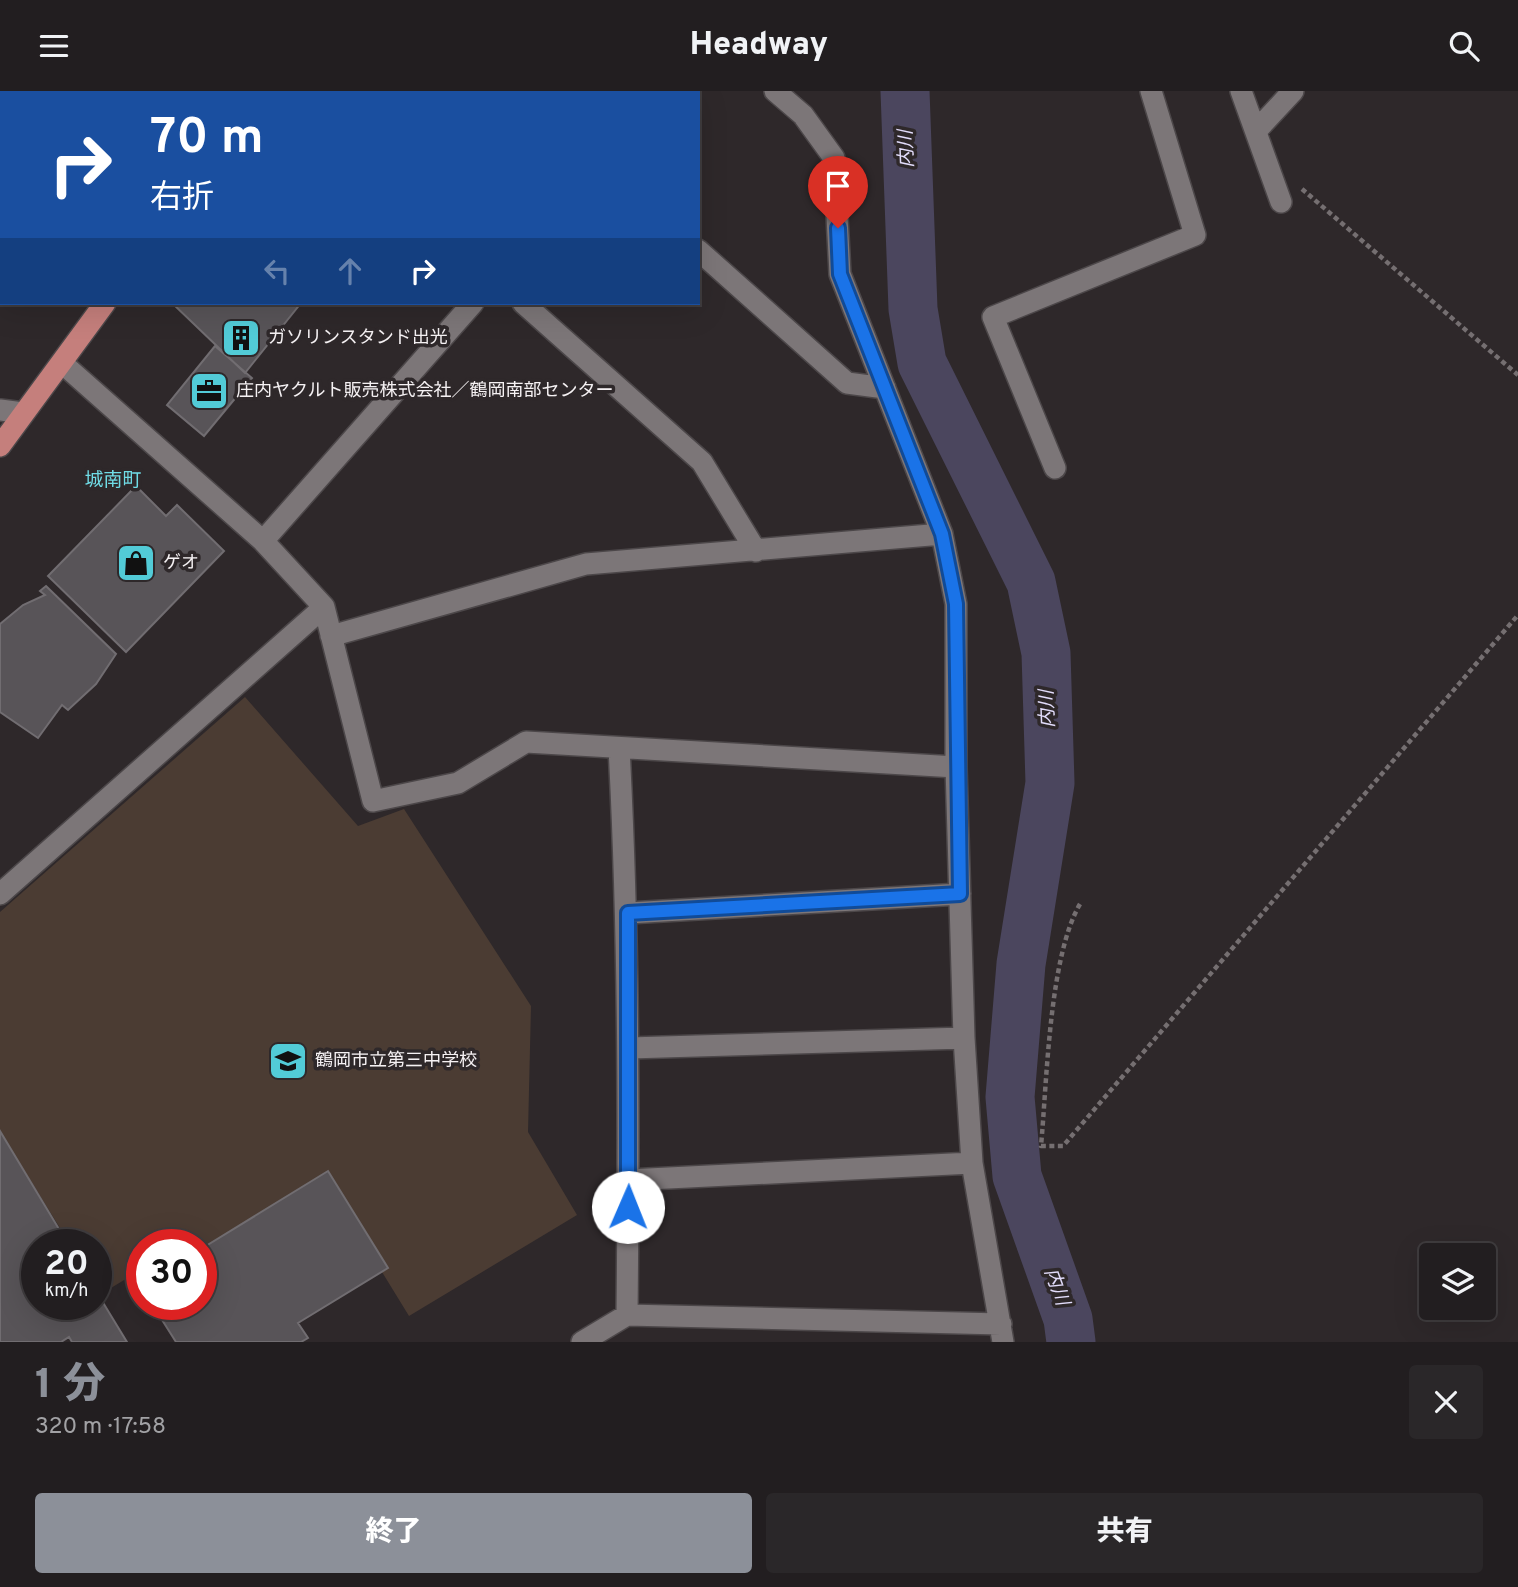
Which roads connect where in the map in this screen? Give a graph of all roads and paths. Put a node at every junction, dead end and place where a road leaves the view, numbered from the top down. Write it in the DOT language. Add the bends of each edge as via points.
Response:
graph roads {
  1 [pos="775,91"];
  2 [pos="1151,91"];
  3 [pos="1241,91"];
  4 [pos="1293,91"];
  5 [pos="1256,131"];
  6 [pos="1296,184"];
  7 [pos="1281,202"];
  8 [pos="700,252"];
  9 [pos="104,305"];
  10 [pos="470,305"];
  11 [pos="525,305"];
  12 [pos="62,363"];
  13 [pos="1518,375"];
  14 [pos="885,388"];
  15 [pos="0,409"];
  16 [pos="23,413"];
  17 [pos="0,446"];
  18 [pos="1055,468"];
  19 [pos="942,534"];
  20 [pos="263,541"];
  21 [pos="756,551"];
  22 [pos="324,607"];
  23 [pos="1518,615"];
  24 [pos="331,636"];
  25 [pos="620,748"];
  26 [pos="956,767"];
  27 [pos="0,894"];
  28 [pos="960,894"];
  29 [pos="1080,904"];
  30 [pos="628,913"];
  31 [pos="964,1038"];
  32 [pos="629,1048"];
  33 [pos="972,1163"];
  34 [pos="628,1180"];
  35 [pos="627,1315"];
  36 [pos="1002,1333"];
  37 [pos="582,1342"];
  1 -- 14 [label="street" via="803,115 834,158 840,274"];
  2 -- 18 [label="street" via="1195,235 993,317"];
  3 -- 5 [label="street"];
  4 -- 5 [label="street"];
  5 -- 7 [label="street"];
  6 -- 13 [label="path"];
  8 -- 14 [label="street" via="847,383"];
  9 -- 12 [label="main road"];
  10 -- 20 [label="street"];
  11 -- 21 [label="street" via="702,462"];
  12 -- 16 [label="main road"];
  12 -- 20 [label="street"];
  14 -- 19 [label="street"];
  15 -- 16 [label="street"];
  16 -- 17 [label="main road"];
  19 -- 21 [label="street"];
  19 -- 26 [label="street" via="956,604"];
  20 -- 22 [label="street"];
  21 -- 24 [label="street" via="586,564"];
  22 -- 24 [label="street"];
  22 -- 27 [label="street"];
  23 -- 29 [label="path" via="1063,1146 1041,1146 1053,1015 1069,922"];
  24 -- 25 [label="street" via="373,801 458,783 526,742"];
  25 -- 26 [label="street"];
  25 -- 30 [label="street"];
  26 -- 28 [label="street"];
  28 -- 30 [label="street"];
  28 -- 31 [label="street"];
  30 -- 32 [label="street"];
  31 -- 32 [label="street"];
  31 -- 33 [label="street"];
  32 -- 34 [label="street"];
  33 -- 34 [label="street"];
  33 -- 36 [label="street"];
  34 -- 35 [label="street"];
  35 -- 36 [label="street"];
  35 -- 37 [label="street"];
}
